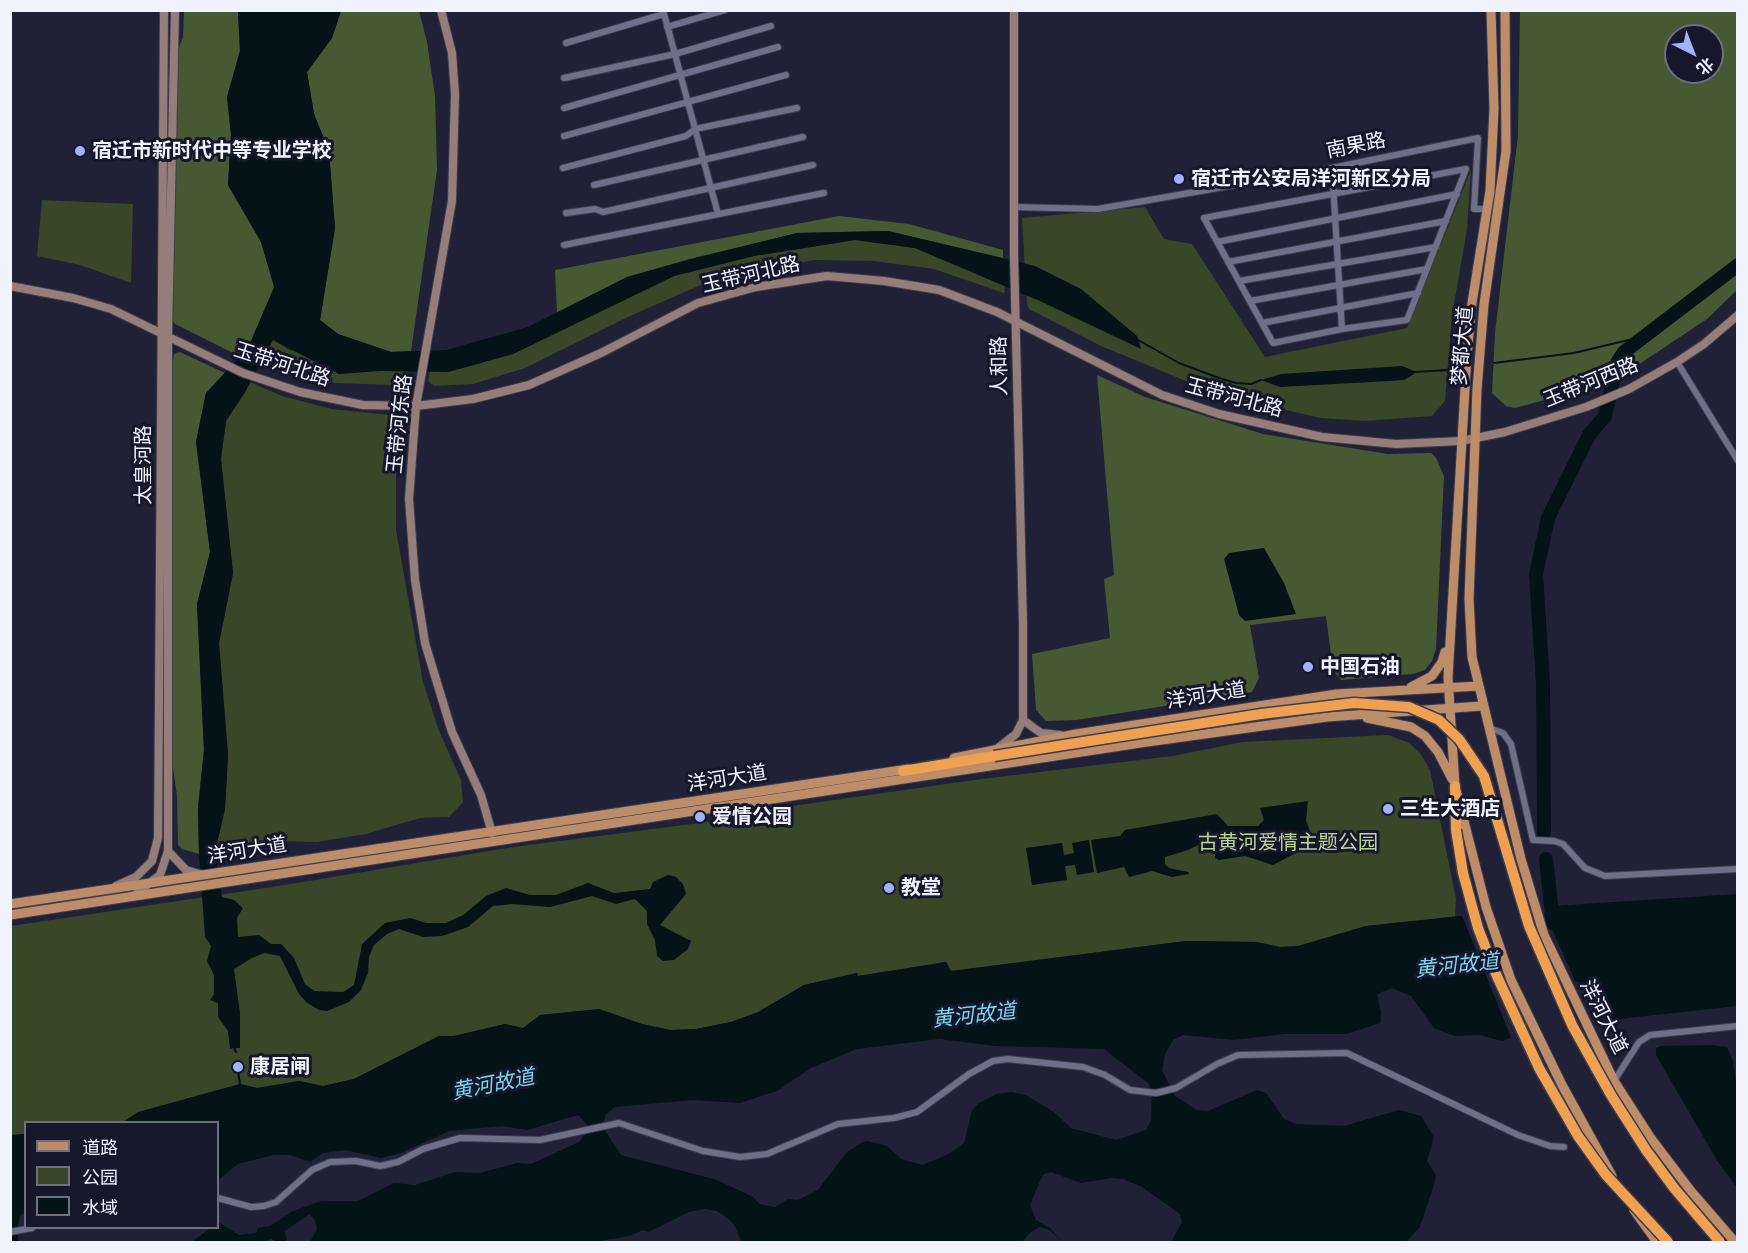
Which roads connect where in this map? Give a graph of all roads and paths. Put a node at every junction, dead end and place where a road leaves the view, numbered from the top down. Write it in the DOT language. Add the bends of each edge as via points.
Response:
graph roads {
  1 [pos="177,10"];
  2 [pos="441,10"];
  3 [pos="725,10"];
  4 [pos="1014,10"];
  5 [pos="1491,10"];
  6 [pos="1505,10"];
  7 [pos="163,12"];
  8 [pos="663,12"];
  9 [pos="771,26"];
  10 [pos="667,27"];
  11 [pos="566,43"];
  12 [pos="777,47"];
  13 [pos="675,54"];
  14 [pos="680,75"];
  15 [pos="786,75"];
  16 [pos="564,78"];
  17 [pos="688,104"];
  18 [pos="564,108"];
  19 [pos="796,108"];
  20 [pos="695,129"];
  21 [pos="564,136"];
  22 [pos="803,137"];
  23 [pos="703,160"];
  24 [pos="813,165"];
  25 [pos="563,168"];
  26 [pos="1332,168"];
  27 [pos="594,185"];
  28 [pos="711,189"];
  29 [pos="1334,193"];
  30 [pos="824,194"];
  31 [pos="1457,194"];
  32 [pos="1013,207"];
  33 [pos="1488,209"];
  34 [pos="566,213"];
  35 [pos="718,214"];
  36 [pos="1335,218"];
  37 [pos="1446,221"];
  38 [pos="1217,242"];
  39 [pos="1337,243"];
  40 [pos="564,245"];
  41 [pos="1436,247"];
  42 [pos="1228,262"];
  43 [pos="1338,263"];
  44 [pos="1427,269"];
  45 [pos="1239,281"];
  46 [pos="10,286"];
  47 [pos="1340,286"];
  48 [pos="1418,293"];
  49 [pos="1250,301"];
  50 [pos="1341,308"];
  51 [pos="1737,315"];
  52 [pos="1016,322"];
  53 [pos="1262,323"];
  54 [pos="1342,329"];
  55 [pos="164,334"];
  56 [pos="1677,362"];
  57 [pos="416,406"];
  58 [pos="1475,438"];
  59 [pos="1461,441"];
  60 [pos="1737,461"];
  61 [pos="1450,629"];
  62 [pos="1479,686"];
  63 [pos="1401,689"];
  64 [pos="1448,690"];
  65 [pos="1482,706"];
  66 [pos="1450,707"];
  67 [pos="1350,716"];
  68 [pos="1023,720"];
  69 [pos="1488,728"];
  70 [pos="1069,735"];
  71 [pos="996,752"];
  72 [pos="903,771"];
  73 [pos="1455,786"];
  74 [pos="492,833"];
  75 [pos="158,838"];
  76 [pos="168,851"];
  77 [pos="1737,868"];
  78 [pos="207,876"];
  79 [pos="160,883"];
  80 [pos="150,884"];
  81 [pos="104,891"];
  82 [pos="136,894"];
  83 [pos="10,904"];
  84 [pos="10,915"];
  85 [pos="1737,1026"];
  86 [pos="1614,1081"];
  87 [pos="1563,1147"];
  88 [pos="219,1198"];
  89 [pos="26,1229"];
  90 [pos="10,1232"];
  91 [pos="1657,1242"];
  92 [pos="1668,1242"];
  93 [pos="1720,1242"];
  94 [pos="1736,1242"];
  1 -- 55 [label="street, 太皇河路"];
  2 -- 57 [label="street, 玉带河东路" via="452,53 452,201"];
  3 -- 10 [label="street"];
  4 -- 32 [label="street, 人和路"];
  5 -- 33 [label="main road, 梦都大道" via="1494,109"];
  6 -- 58 [label="main road, 梦都大道" via="1506,152 1484,304"];
  7 -- 55 [label="street, 太皇河路"];
  8 -- 10 [label="street"];
  8 -- 11 [label="street"];
  9 -- 13 [label="street"];
  10 -- 13 [label="street"];
  12 -- 14 [label="street"];
  13 -- 14 [label="street"];
  13 -- 16 [label="street"];
  14 -- 17 [label="street"];
  14 -- 18 [label="street"];
  15 -- 17 [label="street"];
  17 -- 20 [label="street"];
  17 -- 21 [label="street"];
  19 -- 20 [label="street"];
  20 -- 23 [label="street"];
  20 -- 25 [label="street" via="687,136"];
  22 -- 23 [label="street"];
  23 -- 27 [label="street"];
  23 -- 28 [label="street"];
  24 -- 28 [label="street"];
  26 -- 29 [label="street"];
  26 -- 32 [label="street, 南果路" via="1098,209"];
  26 -- 33 [label="street, 南果路" via="1478,138 1474,209"];
  28 -- 34 [label="street" via="603,212 595,209"];
  28 -- 35 [label="street"];
  29 -- 31 [label="street" via="1466,169"];
  29 -- 36 [label="street"];
  29 -- 38 [label="street" via="1204,218"];
  30 -- 35 [label="street"];
  31 -- 36 [label="street"];
  31 -- 37 [label="street"];
  32 -- 52 [label="street, 人和路"];
  33 -- 59 [label="main road, 梦都大道" via="1472,303"];
  35 -- 40 [label="street"];
  36 -- 38 [label="street"];
  36 -- 39 [label="street"];
  37 -- 39 [label="street"];
  37 -- 41 [label="street"];
  38 -- 42 [label="street"];
  39 -- 42 [label="street"];
  39 -- 43 [label="street"];
  41 -- 43 [label="street"];
  41 -- 44 [label="street"];
  42 -- 45 [label="street"];
  43 -- 45 [label="street"];
  43 -- 47 [label="street"];
  44 -- 47 [label="street"];
  44 -- 48 [label="street"];
  45 -- 49 [label="street"];
  46 -- 55 [label="street, 玉带河北路" via="111,309"];
  47 -- 49 [label="street"];
  47 -- 50 [label="street"];
  48 -- 50 [label="street"];
  48 -- 54 [label="street" via="1407,320"];
  49 -- 53 [label="street"];
  50 -- 53 [label="street"];
  50 -- 54 [label="street"];
  51 -- 56 [label="street, 玉带河西路"];
  52 -- 57 [label="street, 玉带河北路" via="939,290 827,276 756,287 698,303 529,385 473,399"];
  52 -- 59 [label="street, 玉带河北路" via="1162,395 1219,414 1322,437 1396,444"];
  52 -- 68 [label="street, 人和路"];
  53 -- 54 [label="street" via="1273,343"];
  55 -- 57 [label="street, 玉带河北路" via="243,373 300,392 363,405"];
  55 -- 75 [label="street, 太皇河路"];
  55 -- 76 [label="street, 太皇河路"];
  56 -- 58 [label="street, 玉带河西路" via="1586,407"];
  56 -- 60 [label="street"];
  57 -- 74 [label="street, 玉带河东路" via="409,500 425,643 452,732 481,795"];
  58 -- 59 [label="street, 玉带河北路"];
  58 -- 62 [label="main road, 梦都大道" via="1469,599 1472,657"];
  59 -- 61 [label="main road, 梦都大道"];
  61 -- 63 [label="main road" via="1438,669 1425,681"];
  61 -- 64 [label="main road, 梦都大道"];
  62 -- 64 [label="main road, 洋河大道"];
  62 -- 65 [label="main road, 洋河大道"];
  63 -- 64 [label="main road, 洋河大道"];
  63 -- 70 [label="main road, 洋河大道" via="1337,694"];
  64 -- 66 [label="main road"];
  65 -- 66 [label="main road, 洋河大道"];
  65 -- 69 [label="main road, 洋河大道"];
  66 -- 67 [label="main road, 洋河大道"];
  66 -- 73 [label="main road"];
  67 -- 73 [label="main road" via="1391,721 1425,736"];
  67 -- 79 [label="main road, 洋河大道"];
  68 -- 70 [label="street" via="1041,733"];
  68 -- 71 [label="street" via="1016,734"];
  69 -- 77 [label="street" via="1503,733 1511,744 1533,840 1563,844 1585,868 1605,876"];
  69 -- 86 [label="main road, 洋河大道" via="1544,935"];
  70 -- 71 [label="main road, 洋河大道"];
  71 -- 72 [label="highway"];
  71 -- 93 [label="highway, bridge" via="1354,703 1409,707 1439,720 1459,739 1484,776 1529,926 1578,1035 1646,1150"];
  72 -- 74 [label="main road, 洋河大道"];
  73 -- 91 [label="main road" via="1511,980 1610,1174"];
  73 -- 92 [label="highway, bridge" via="1456,830 1463,873 1478,928 1512,1012 1578,1136 1606,1175"];
  74 -- 78 [label="main road, 洋河大道"];
  75 -- 79 [label="street"];
  75 -- 81 [label="street, 太皇河路" via="155,855 146,869"];
  76 -- 78 [label="street" via="186,870"];
  76 -- 79 [label="street, 太皇河路"];
  78 -- 79 [label="main road, 洋河大道"];
  79 -- 80 [label="main road, 洋河大道"];
  79 -- 82 [label="main road, 洋河大道"];
  80 -- 81 [label="main road, 洋河大道"];
  80 -- 82 [label="street"];
  81 -- 83 [label="main road, 洋河大道"];
  82 -- 84 [label="main road, 洋河大道"];
  85 -- 86 [label="street" via="1650,1035 1639,1042"];
  86 -- 94 [label="main road, 洋河大道" via="1690,1190"];
  87 -- 88 [label="street" via="1518,1135 1347,1053 1238,1055 1163,1092 1130,1090 1083,1067 1008,1059 993,1061 969,1074 917,1112 838,1124 767,1154 740,1156 703,1151 619,1123 529,1140 460,1138 380,1166 356,1161 330,1162 312,1170 276,1202 264,1206 251,1207"];
  89 -- 90 [label="street"];
}
